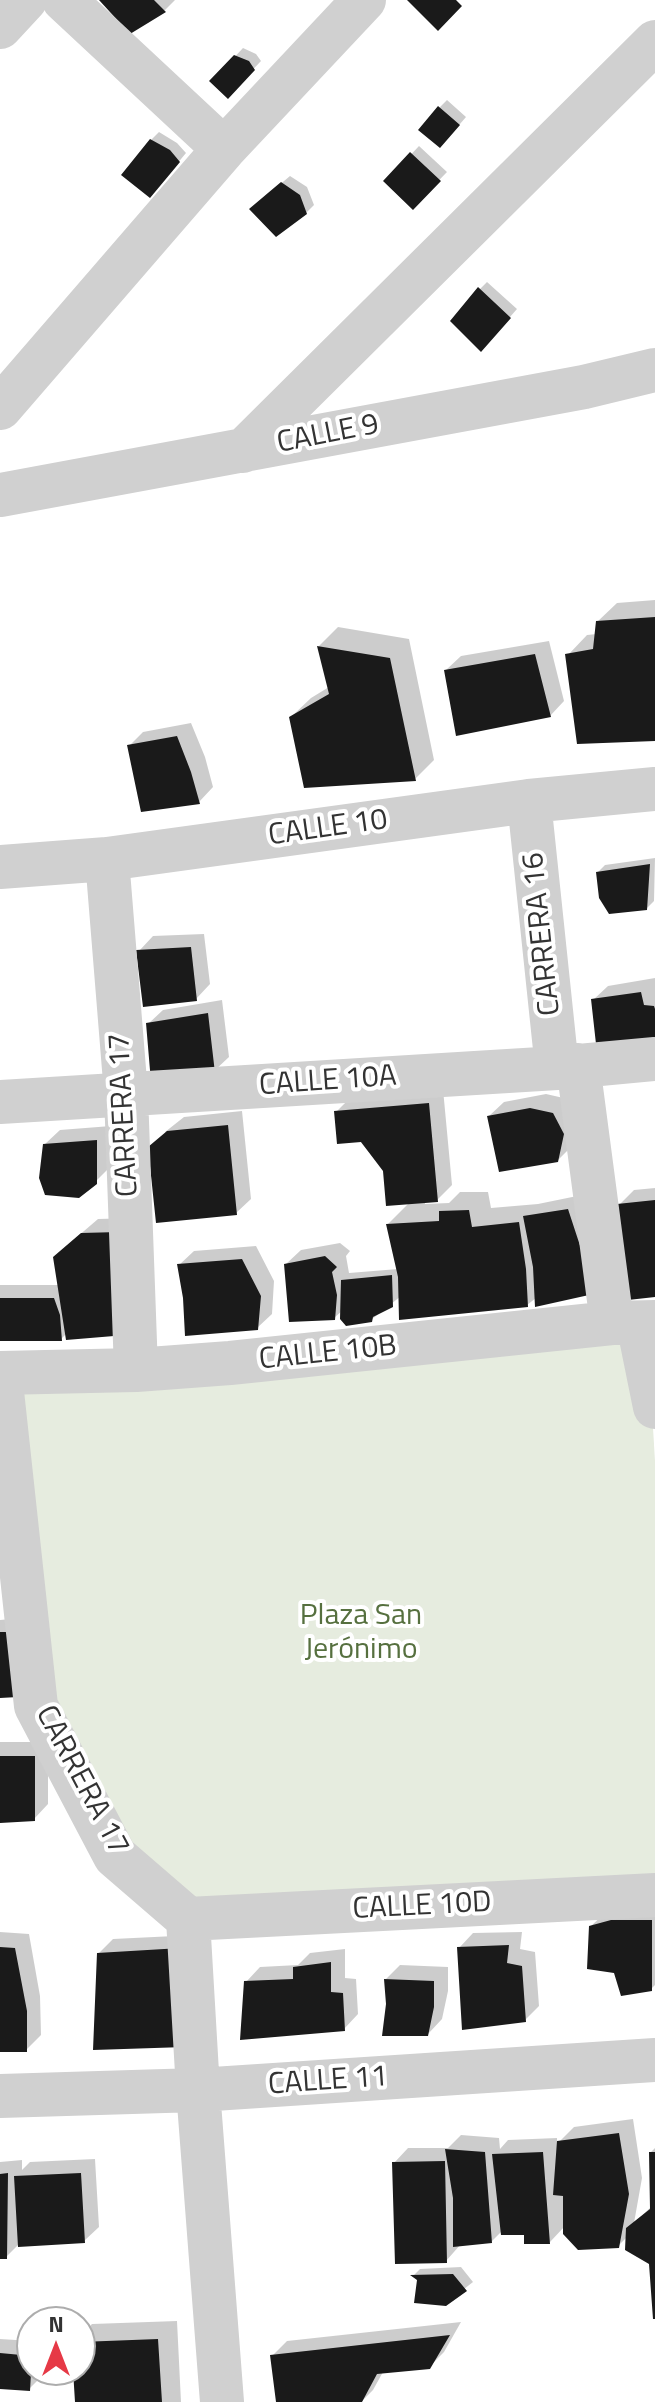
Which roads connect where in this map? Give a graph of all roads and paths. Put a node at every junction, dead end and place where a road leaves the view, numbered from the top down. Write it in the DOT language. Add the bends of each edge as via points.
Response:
graph roads {
  1 [pos="25,0"];
  2 [pos="64,0"];
  3 [pos="364,0"];
  4 [pos="0,27"];
  5 [pos="655,42"];
  6 [pos="224,149"];
  7 [pos="655,370"];
  8 [pos="0,408"];
  9 [pos="243,451"];
  10 [pos="0,495"];
  11 [pos="655,789"];
  12 [pos="529,801"];
  13 [pos="107,859"];
  14 [pos="0,867"];
  15 [pos="655,1059"];
  16 [pos="568,1066"];
  17 [pos="126,1094"];
  18 [pos="0,1102"];
  19 [pos="635,1323"];
  20 [pos="136,1370"];
  21 [pos="0,1373"];
  22 [pos="655,1407"];
  23 [pos="18,1708"];
  24 [pos="655,1895"];
  25 [pos="188,1919"];
  26 [pos="655,2060"];
  27 [pos="198,2090"];
  28 [pos="0,2096"];
  29 [pos="222,2402"];
  1 -- 4 [label="street"];
  2 -- 6 [label="street"];
  3 -- 6 [label="street"];
  5 -- 9 [label="street"];
  6 -- 8 [label="street"];
  7 -- 9 [label="street, CALLE 9"];
  9 -- 10 [label="street, CALLE 9"];
  11 -- 12 [label="street, CALLE 10"];
  12 -- 13 [label="street, CALLE 10"];
  12 -- 16 [label="street, CARRERA 16"];
  13 -- 14 [label="street, CALLE 10"];
  13 -- 17 [label="street, CARRERA 17"];
  15 -- 16 [label="street, CALLE 10A"];
  16 -- 17 [label="street, CALLE 10A"];
  16 -- 19 [label="street, CARRERA 16"];
  17 -- 18 [label="street, CALLE 10A"];
  17 -- 20 [label="street, CARRERA 17"];
  19 -- 20 [label="street, CALLE 10B"];
  19 -- 22 [label="street, CARRERA 16"];
  20 -- 21 [label="street, CALLE 10B"];
  21 -- 23 [label="street, CARRERA 17"];
  23 -- 25 [label="street, CARRERA 17" via="115,1856"];
  24 -- 25 [label="street, CALLE 10D"];
  25 -- 27 [label="street"];
  26 -- 27 [label="street, CALLE 11"];
  27 -- 28 [label="street, CALLE 11"];
  27 -- 29 [label="street"];
}
